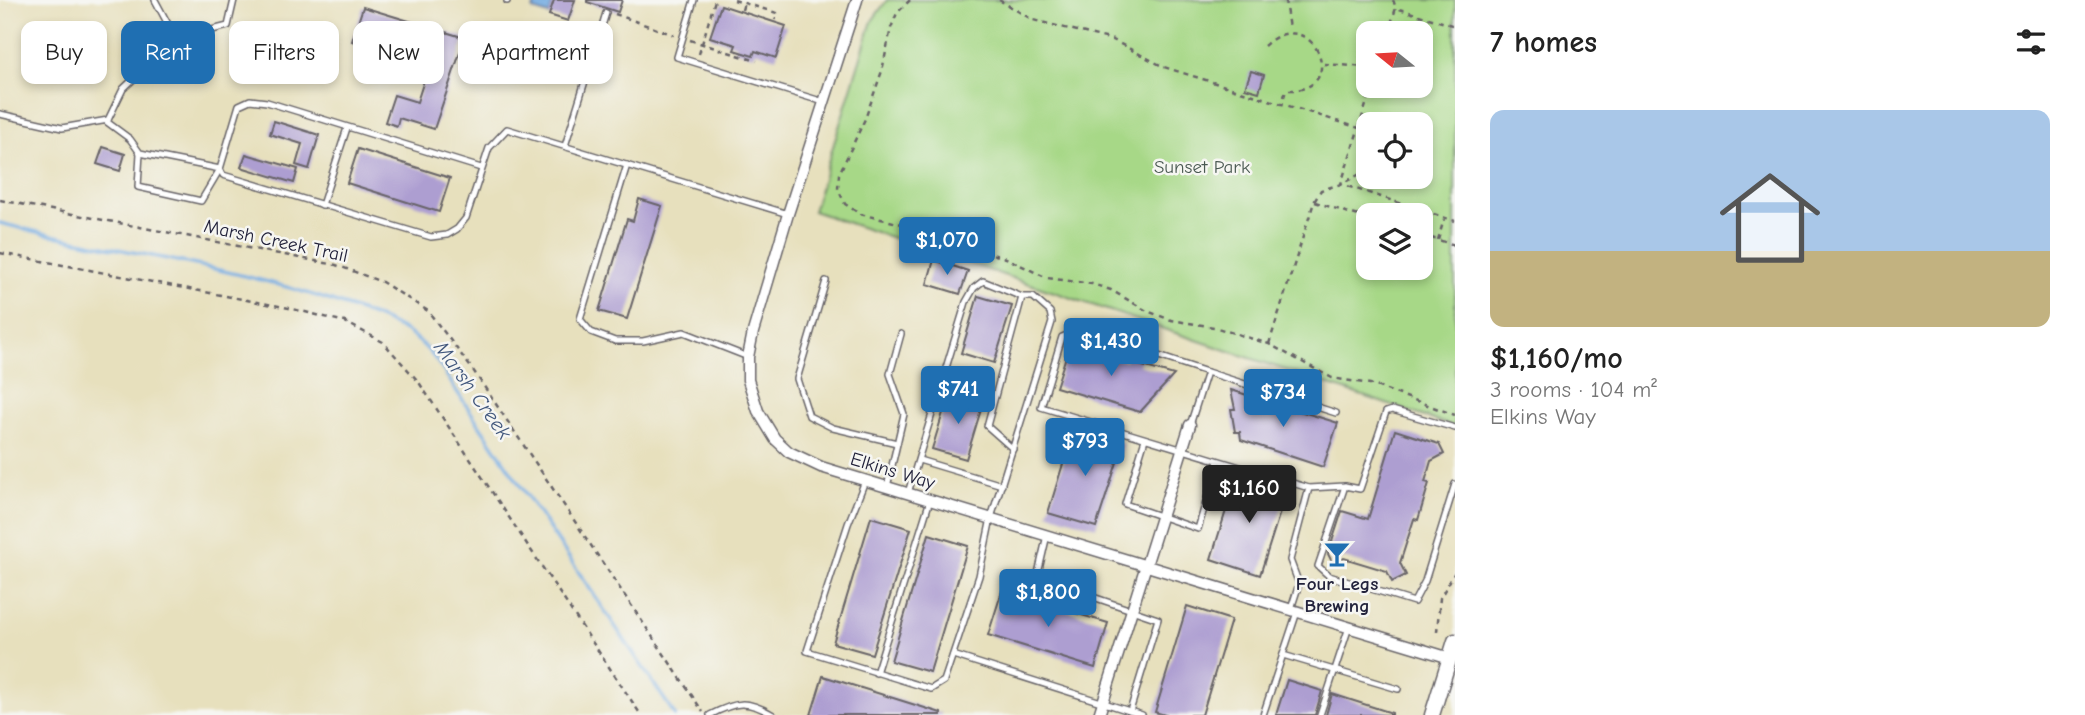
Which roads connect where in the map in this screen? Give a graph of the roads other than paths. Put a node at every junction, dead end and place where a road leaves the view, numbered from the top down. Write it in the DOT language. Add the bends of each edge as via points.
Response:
graph roads {
  1 [pos="155,0"];
  2 [pos="234,0"];
  3 [pos="694,0"];
  4 [pos="857,0"];
  5 [pos="606,13"];
  6 [pos="166,21"];
  7 [pos="215,29"];
  8 [pos="128,84"];
  9 [pos="824,102"];
  10 [pos="0,114"];
  11 [pos="108,120"];
  12 [pos="347,128"];
  13 [pos="565,146"];
  14 [pos="141,153"];
  15 [pos="627,165"];
  16 [pos="481,168"];
  17 [pos="220,169"];
  18 [pos="323,205"];
  19 [pos="788,214"];
  20 [pos="826,281"];
  21 [pos="1022,297"];
  22 [pos="901,334"];
  23 [pos="748,357"];
  24 [pos="1206,372"];
  25 [pos="1336,413"];
  26 [pos="1191,425"];
  27 [pos="1455,428"];
  28 [pos="1145,439"];
  29 [pos="897,443"];
  30 [pos="1013,449"];
  31 [pos="1182,450"];
  32 [pos="919,460"];
  33 [pos="1218,461"];
  34 [pos="865,480"];
  35 [pos="1455,484"];
  36 [pos="1002,485"];
  37 [pos="1345,486"];
  38 [pos="887,487"];
  39 [pos="1309,488"];
  40 [pos="908,493"];
  41 [pos="930,500"];
  42 [pos="1160,517"];
  43 [pos="991,518"];
  44 [pos="1047,535"];
  45 [pos="1145,565"];
  46 [pos="1131,610"];
  47 [pos="1294,610"];
  48 [pos="1349,627"];
  49 [pos="1455,641"];
  50 [pos="953,655"];
  51 [pos="1283,655"];
  52 [pos="1450,658"];
  53 [pos="1335,669"];
  54 [pos="876,673"];
  55 [pos="1398,689"];
  56 [pos="1103,703"];
  57 [pos="1130,711"];
  58 [pos="707,715"];
  59 [pos="773,715"];
  60 [pos="1099,715"];
  61 [pos="1142,715"];
  62 [pos="1263,715"];
  63 [pos="1320,715"];
  64 [pos="1432,715"];
  1 -- 6 [label="lane"];
  2 -- 7 [label="lane" via="228,26"];
  3 -- 9 [label="lane" via="677,57"];
  4 -- 9 [label="street, Elkins Way"];
  5 -- 13 [label="lane"];
  8 -- 11 [label="lane"];
  9 -- 19 [label="street, Elkins Way"];
  10 -- 11 [label="lane" via="62,128"];
  11 -- 14 [label="lane"];
  12 -- 16 [label="lane"];
  12 -- 17 [label="lane" via="250,100 239,105"];
  12 -- 18 [label="lane"];
  13 -- 15 [label="lane"];
  13 -- 16 [label="lane" via="507,129 489,148"];
  14 -- 17 [label="lane"];
  14 -- 17 [label="lane" via="138,187 201,201"];
  15 -- 19 [label="lane"];
  15 -- 23 [label="lane" via="580,319 591,332 615,341 643,341 684,332"];
  16 -- 18 [label="lane" via="466,218 447,235 431,237"];
  17 -- 18 [label="lane" via="223,175"];
  19 -- 23 [label="street, Elkins Way"];
  20 -- 29 [label="lane" via="797,379 809,416 833,428"];
  21 -- 30 [label="lane" via="987,426"];
  21 -- 30 [label="lane" via="1033,298 1050,312 1052,322"];
  21 -- 32 [label="lane" via="983,281 974,288"];
  22 -- 29 [label="lane" via="890,374 904,414"];
  23 -- 34 [label="street, Elkins Way" via="748,380 758,411 775,439 789,452 821,467"];
  24 -- 25 [label="lane"];
  24 -- 26 [label="lane"];
  24 -- 28 [label="lane" via="1080,330 1062,337 1041,407"];
  26 -- 31 [label="street"];
  27 -- 37 [label="lane" via="1386,412 1360,489"];
  28 -- 31 [label="lane"];
  28 -- 42 [label="lane" via="1125,504"];
  29 -- 38 [label="lane"];
  30 -- 36 [label="lane"];
  31 -- 33 [label="lane"];
  31 -- 42 [label="street"];
  32 -- 36 [label="lane"];
  32 -- 40 [label="lane"];
  33 -- 39 [label="lane"];
  33 -- 42 [label="lane" via="1198,529"];
  34 -- 38 [label="street, Elkins Way"];
  34 -- 54 [label="lane" via="807,651"];
  35 -- 37 [label="lane" via="1414,602 1329,576 1318,566"];
  36 -- 43 [label="lane"];
  37 -- 39 [label="lane"];
  38 -- 40 [label="street, Elkins Way"];
  39 -- 47 [label="lane" via="1290,560 1299,584"];
  40 -- 41 [label="street, Elkins Way"];
  41 -- 43 [label="street, Elkins Way"];
  41 -- 54 [label="lane"];
  42 -- 45 [label="street"];
  43 -- 44 [label="street, Elkins Way"];
  43 -- 50 [label="lane" via="979,576"];
  44 -- 45 [label="street, Elkins Way"];
  44 -- 46 [label="lane" via="1037,578"];
  45 -- 46 [label="street"];
  45 -- 47 [label="street, Elkins Way"];
  46 -- 56 [label="street"];
  46 -- 57 [label="lane" via="1158,619"];
  47 -- 48 [label="street, Elkins Way"];
  47 -- 51 [label="lane"];
  48 -- 52 [label="street, Elkins Way"];
  48 -- 53 [label="lane"];
  49 -- 52 [label="street"];
  50 -- 54 [label="lane" via="944,681 931,689"];
  50 -- 56 [label="lane"];
  51 -- 53 [label="lane"];
  51 -- 62 [label="lane"];
  52 -- 64 [label="street"];
  53 -- 55 [label="lane"];
  53 -- 63 [label="lane"];
  56 -- 57 [label="lane"];
  56 -- 60 [label="street"];
  57 -- 61 [label="lane"];
  58 -- 59 [label="lane" via="746,703"];
}
